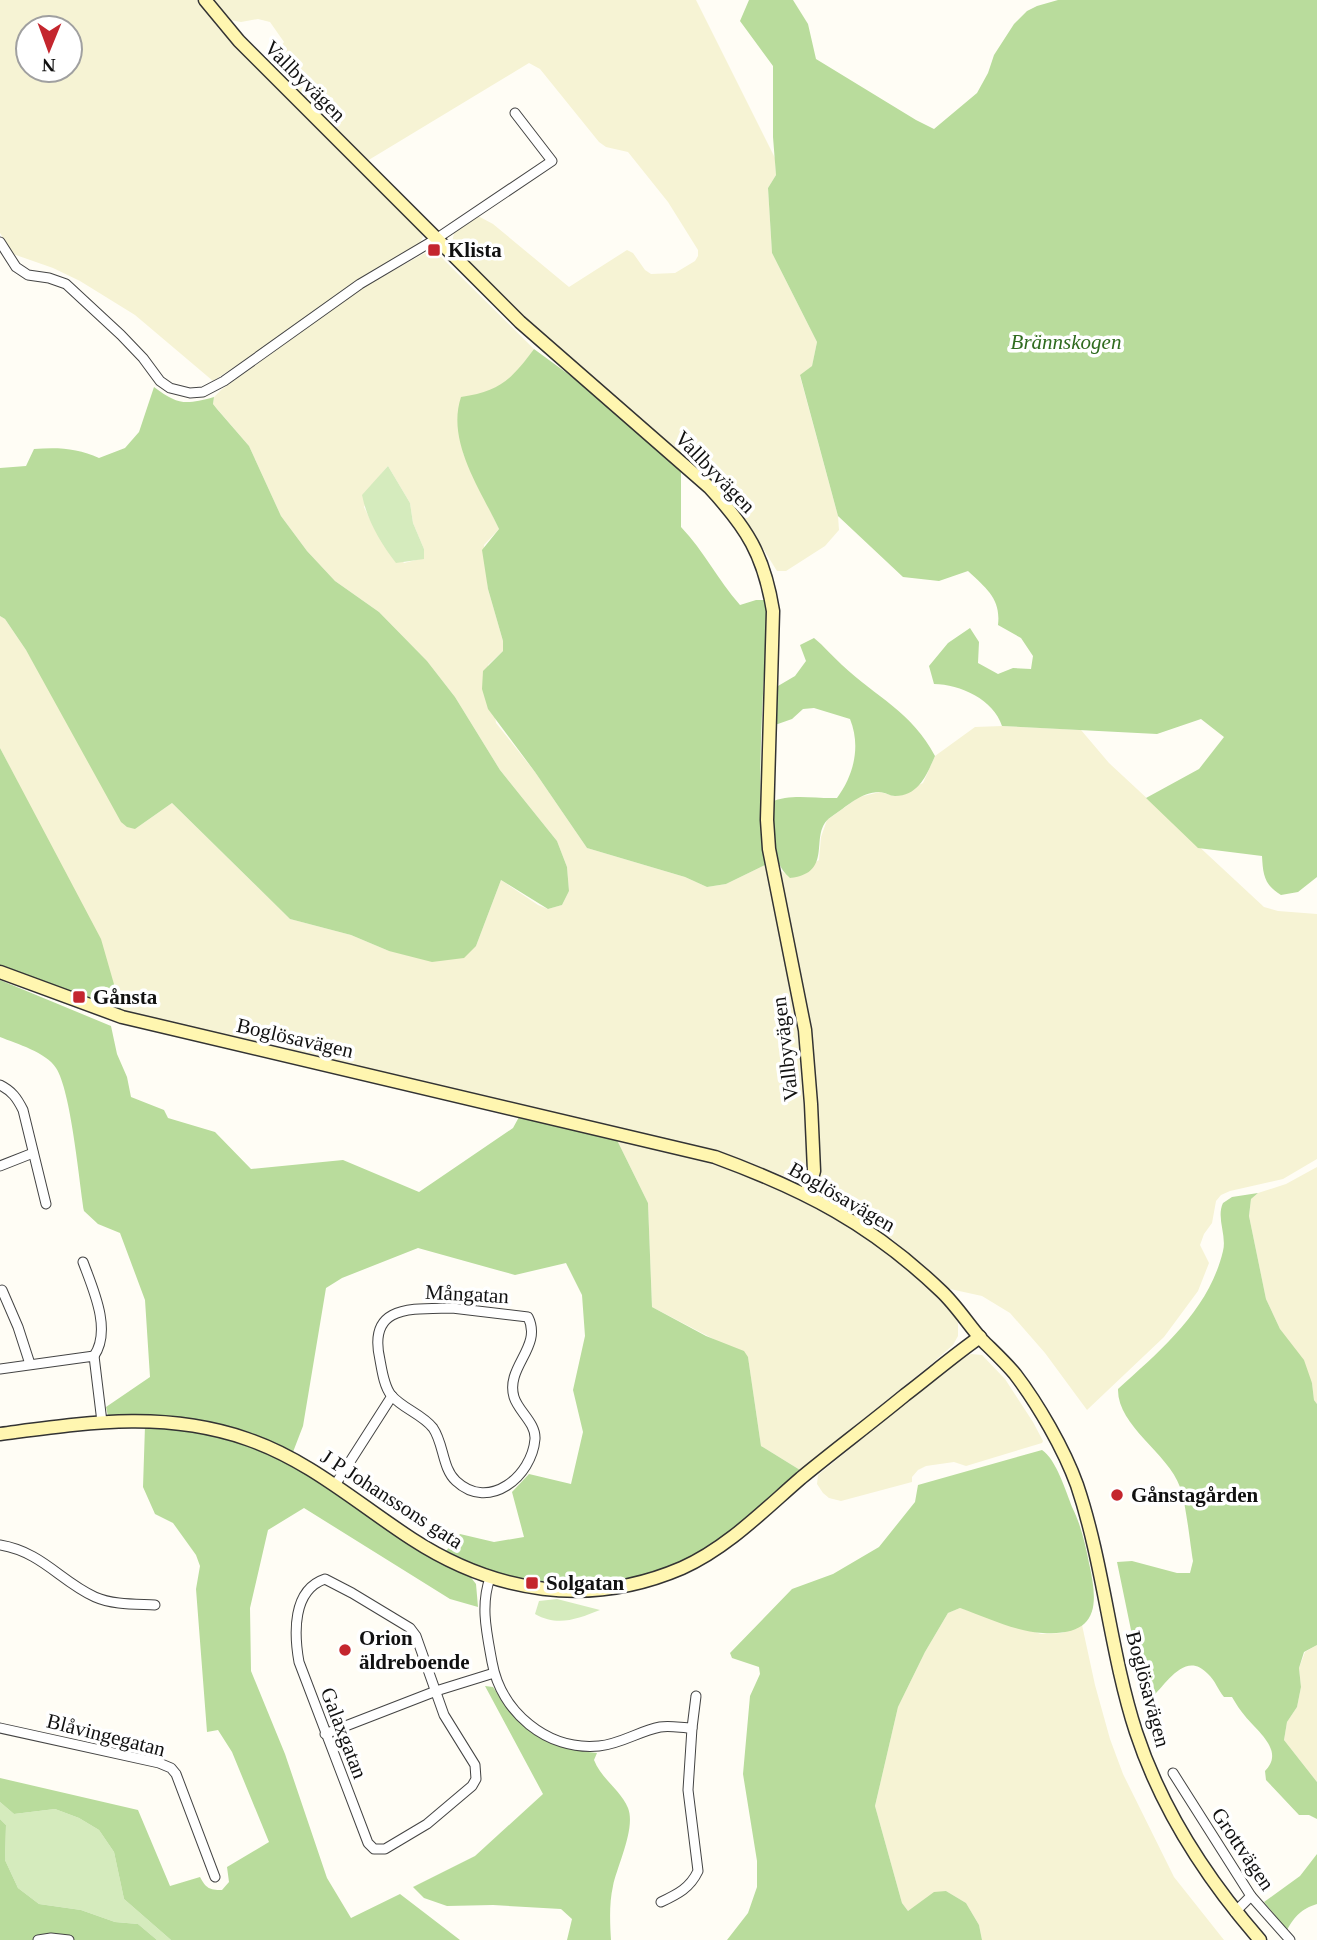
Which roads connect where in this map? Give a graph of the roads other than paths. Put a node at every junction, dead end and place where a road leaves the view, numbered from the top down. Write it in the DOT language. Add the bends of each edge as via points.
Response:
graph roads {
  1 [pos="205,0"];
  2 [pos="515,113"];
  3 [pos="436,239"];
  4 [pos="0,242"];
  5 [pos="0,972"];
  6 [pos="0,1085"];
  7 [pos="33,1153"];
  8 [pos="0,1166"];
  9 [pos="805,1193"];
  10 [pos="46,1203"];
  11 [pos="83,1262"];
  12 [pos="2,1290"];
  13 [pos="980,1337"];
  14 [pos="94,1356"];
  15 [pos="30,1364"];
  16 [pos="0,1369"];
  17 [pos="392,1396"];
  18 [pos="102,1422"];
  19 [pos="0,1434"];
  20 [pos="335,1485"];
  21 [pos="0,1545"];
  22 [pos="490,1578"];
  23 [pos="155,1605"];
  24 [pos="494,1674"];
  25 [pos="436,1691"];
  26 [pos="696,1696"];
  27 [pos="0,1728"];
  28 [pos="692,1728"];
  29 [pos="325,1734"];
  30 [pos="1173,1773"];
  31 [pos="215,1877"];
  32 [pos="1251,1896"];
  33 [pos="661,1902"];
  34 [pos="1235,1912"];
  35 [pos="38,1940"];
  36 [pos="69,1940"];
  37 [pos="1260,1940"];
  38 [pos="1290,1940"];
  1 -- 3 [label="street, Vallbyvägen" via="239,41"];
  2 -- 3 [label="street" via="552,161"];
  3 -- 4 [label="street" via="360,285 213,388 190,393 160,381 143,358 66,284 28,275 16,267"];
  3 -- 9 [label="street, Vallbyvägen" via="520,322 709,487 735,515 760,560 773,611 769,849 805,1030 811,1104 814,1171"];
  5 -- 9 [label="street, Boglösavägen" via="121,1017 715,1157"];
  6 -- 7 [label="street" via="10,1090 23,1110"];
  7 -- 8 [label="street"];
  7 -- 10 [label="street"];
  9 -- 13 [label="street, Boglösavägen" via="889,1245 943,1292"];
  11 -- 14 [label="street" via="100,1321 100,1348"];
  12 -- 15 [label="street"];
  13 -- 22 [label="street, J P Johanssons gata" via="728,1540 683,1567 606,1589 548,1590"];
  13 -- 34 [label="street, Boglösavägen" via="1014,1374 1077,1484 1145,1755 1183,1837"];
  14 -- 15 [label="street"];
  14 -- 18 [label="street"];
  15 -- 16 [label="street"];
  17 -- 17 [label="street, Mångatan" via="432,1428 448,1470 464,1488 495,1492 508,1487 525,1468 535,1438 512,1387 531,1341 528,1317 452,1308 411,1309 389,1316 382,1323 377,1343"];
  17 -- 20 [label="street"];
  18 -- 19 [label="street, J P Johanssons gata"];
  18 -- 20 [label="street, J P Johanssons gata" via="150,1420 227,1433 267,1446"];
  20 -- 22 [label="street, J P Johanssons gata" via="441,1557"];
  21 -- 23 [label="street" via="40,1559 97,1598"];
  22 -- 24 [label="street" via="484,1605"];
  24 -- 25 [label="street"];
  24 -- 28 [label="street" via="506,1699 526,1723 570,1745 617,1743 660,1727"];
  25 -- 29 [label="street"];
  25 -- 29 [label="street, Galaxgatan" via="410,1628 332,1582 317,1582 309,1587 295,1630 299,1662"];
  25 -- 29 [label="street, Galaxgatan" via="444,1714 475,1765 476,1779 427,1824 384,1849 374,1849 368,1843"];
  26 -- 28 [label="street"];
  27 -- 31 [label="street, Blåvingegatan" via="171,1768"];
  28 -- 33 [label="street" via="688,1790 698,1871 681,1893"];
  30 -- 32 [label="street, Grottvägen"];
  32 -- 34 [label="street"];
  32 -- 38 [label="street, Grottvägen"];
  34 -- 37 [label="street, Boglösavägen"];
  35 -- 36 [label="street"];
}
